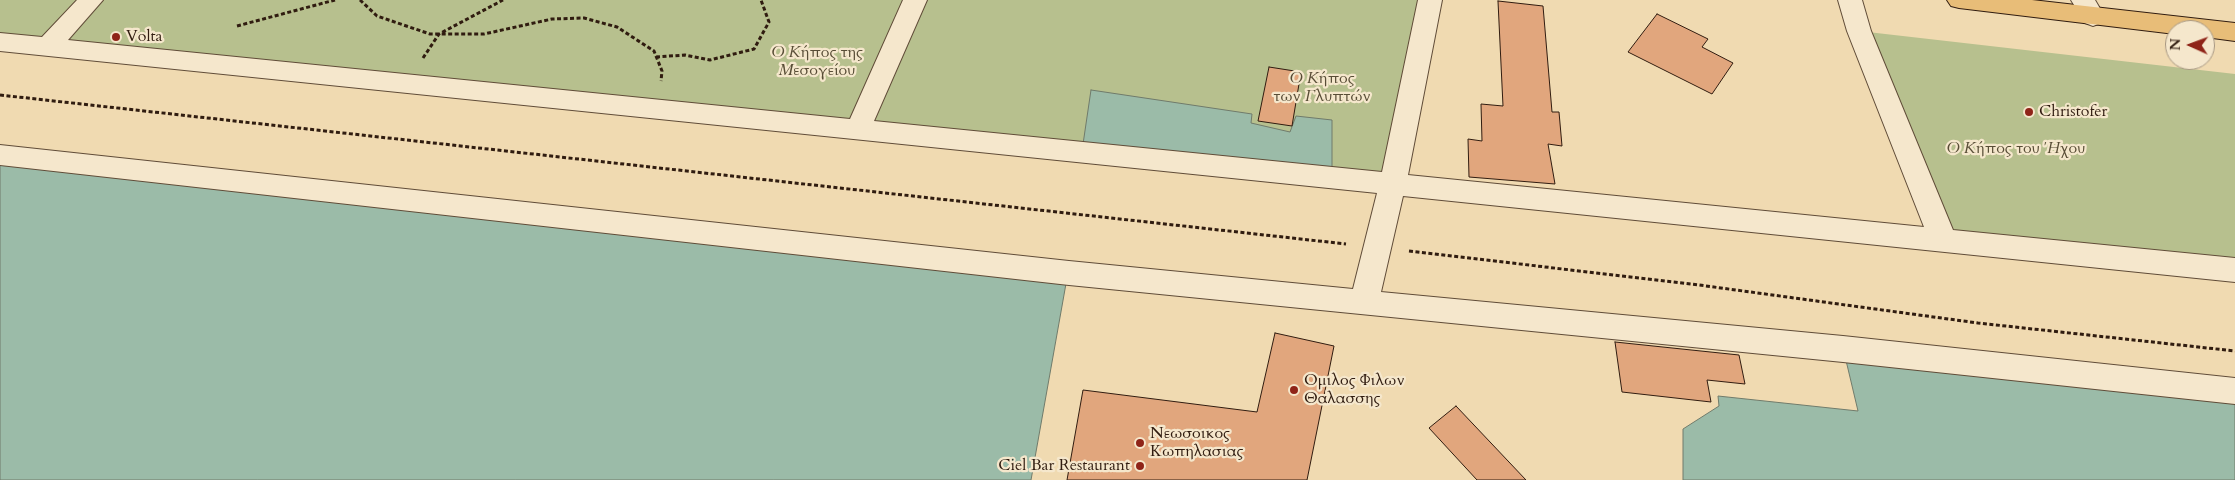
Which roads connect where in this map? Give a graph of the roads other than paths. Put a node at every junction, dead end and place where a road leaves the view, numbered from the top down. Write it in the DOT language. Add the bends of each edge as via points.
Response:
graph roads {
  1 [pos="91,0"];
  2 [pos="915,0"];
  3 [pos="1430,0"];
  4 [pos="1850,0"];
  5 [pos="1959,0"];
  6 [pos="2088,8"];
  7 [pos="2235,32"];
  8 [pos="0,42"];
  9 [pos="47,47"];
  10 [pos="858,129"];
  11 [pos="0,155"];
  12 [pos="1394,183"];
  13 [pos="1944,242"];
  14 [pos="2235,270"];
  15 [pos="1364,302"];
  16 [pos="2235,391"];
  1 -- 9 [label="street"];
  2 -- 10 [label="street"];
  3 -- 12 [label="street"];
  4 -- 13 [label="street" via="1859,31"];
  5 -- 6 [label="main road"];
  6 -- 7 [label="main road"];
  8 -- 9 [label="street"];
  9 -- 10 [label="street"];
  10 -- 12 [label="street"];
  11 -- 15 [label="street" via="1069,273"];
  12 -- 13 [label="street"];
  12 -- 15 [label="street"];
  13 -- 14 [label="street"];
  15 -- 16 [label="street"];
}
